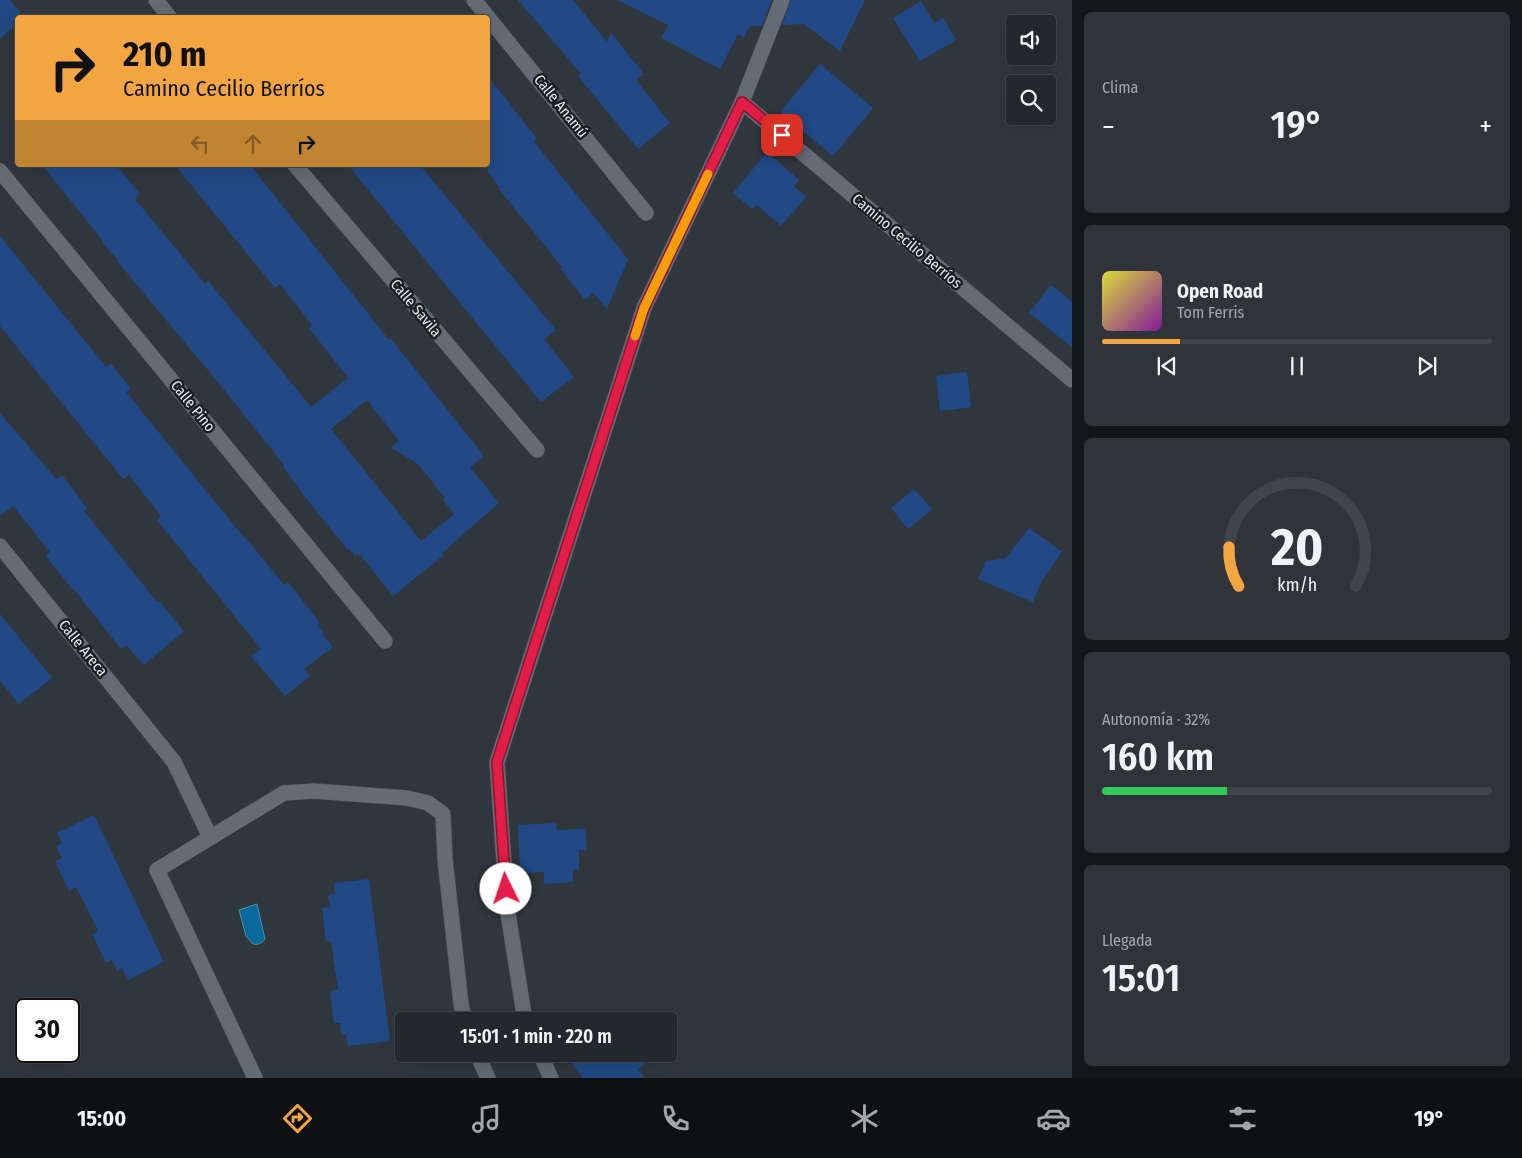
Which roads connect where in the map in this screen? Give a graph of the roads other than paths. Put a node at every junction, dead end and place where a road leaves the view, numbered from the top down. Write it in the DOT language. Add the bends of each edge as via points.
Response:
graph roads {
  1 [pos="156,0"];
  2 [pos="474,0"];
  3 [pos="782,0"];
  4 [pos="168,15"];
  5 [pos="486,15"];
  6 [pos="490,20"];
  7 [pos="742,102"];
  8 [pos="297,167"];
  9 [pos="0,171"];
  10 [pos="646,213"];
  11 [pos="1072,380"];
  12 [pos="537,450"];
  13 [pos="0,546"];
  14 [pos="385,641"];
  15 [pos="210,837"];
  16 [pos="463,1012"];
  17 [pos="524,1012"];
  18 [pos="481,1062"];
  19 [pos="544,1062"];
  20 [pos="255,1078"];
  21 [pos="488,1078"];
  22 [pos="551,1078"];
  1 -- 4 [label="street"];
  2 -- 5 [label="street, Calle Anamú"];
  3 -- 7 [label="street"];
  6 -- 10 [label="street, Calle Anamú"];
  7 -- 11 [label="street, Camino Cecilio Berríos"];
  7 -- 17 [label="street" via="644,308 497,762 507,907"];
  8 -- 12 [label="street, Calle Savila"];
  9 -- 14 [label="street, Calle Pino"];
  13 -- 15 [label="street, Calle Areca" via="174,762"];
  15 -- 16 [label="street" via="284,793 314,791 407,798 428,803 442,814"];
  15 -- 20 [label="street" via="157,870"];
  18 -- 21 [label="street"];
  19 -- 22 [label="street"];
}
